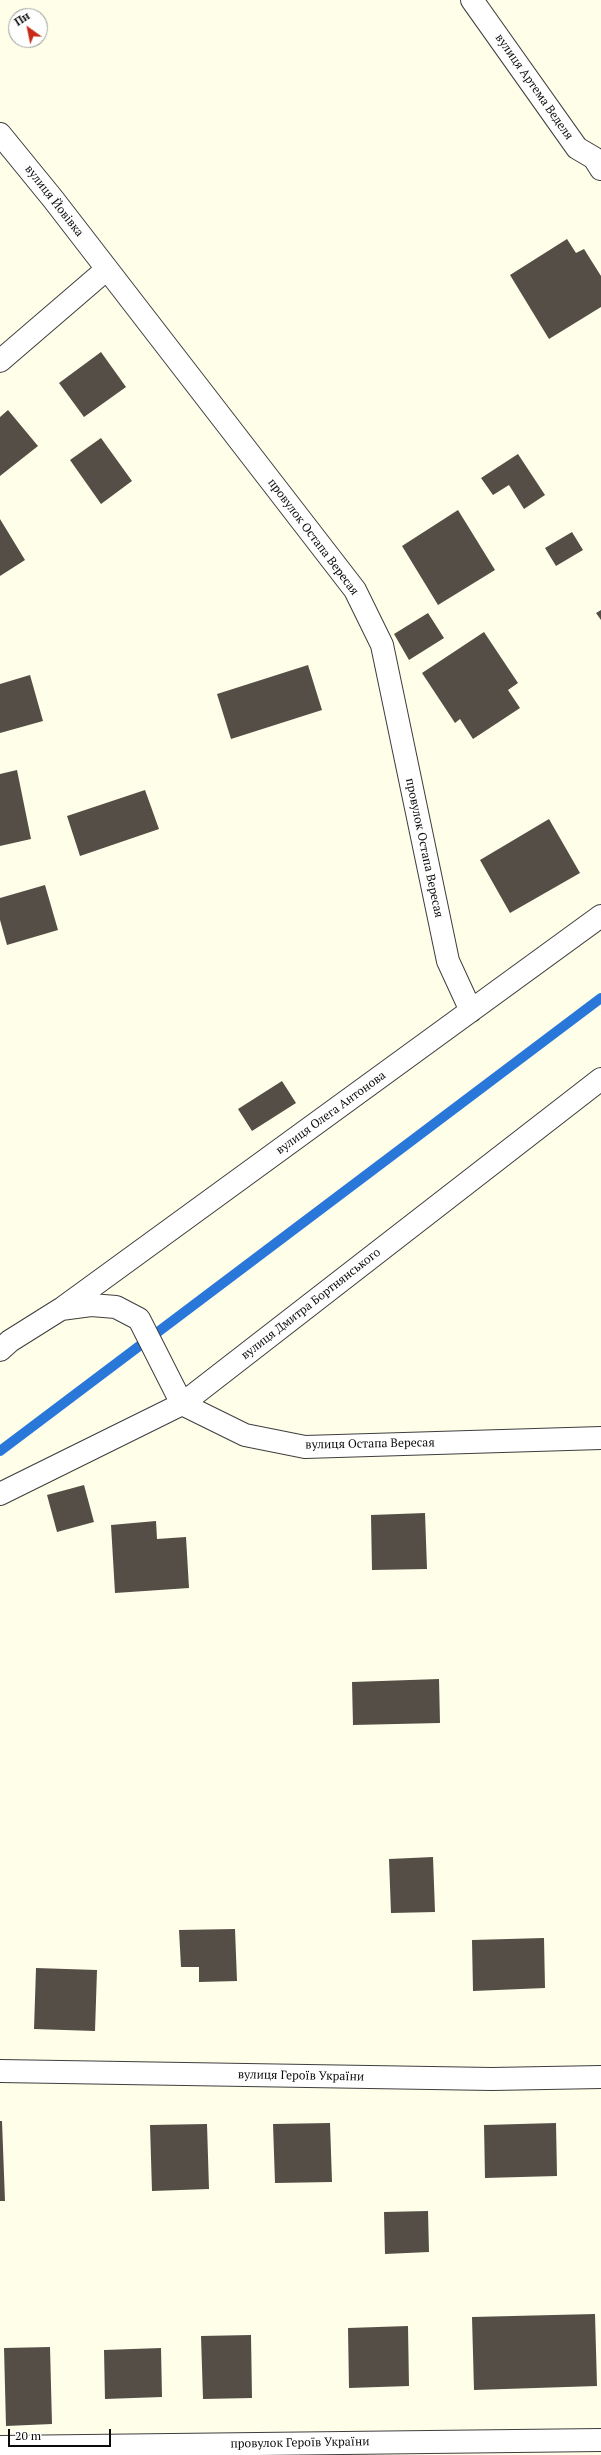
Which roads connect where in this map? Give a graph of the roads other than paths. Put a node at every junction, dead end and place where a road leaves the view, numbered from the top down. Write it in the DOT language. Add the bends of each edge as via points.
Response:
graph roads {
  1 [pos="472,0"];
  2 [pos="0,134"];
  3 [pos="599,161"];
  4 [pos="107,268"];
  5 [pos="0,361"];
  6 [pos="601,916"];
  7 [pos="471,1011"];
  8 [pos="601,1079"];
  9 [pos="62,1309"];
  10 [pos="0,1350"];
  11 [pos="182,1404"];
  12 [pos="601,1438"];
  13 [pos="0,1494"];
  14 [pos="0,2071"];
  15 [pos="601,2077"];
  16 [pos="601,2440"];
  17 [pos="0,2447"];
  1 -- 3 [label="street, вулиця Артема Веделя" via="577,148"];
  2 -- 4 [label="street, вулиця Йовівка"];
  4 -- 5 [label="street"];
  4 -- 7 [label="street, провулок Остапа Вересая" via="356,590 382,646 448,960"];
  6 -- 7 [label="street, вулиця Олега Антонова"];
  7 -- 9 [label="street, вулиця Олега Антонова"];
  8 -- 11 [label="street, вулиця Дмитра Бортнянського"];
  9 -- 10 [label="street"];
  9 -- 11 [label="street" via="91,1305 116,1307 139,1319"];
  11 -- 12 [label="street, вулиця Остапа Вересая" via="245,1435 305,1447"];
  11 -- 13 [label="street, вулиця Дмитра Бортнянського"];
  14 -- 15 [label="street, вулиця Героїв України" via="492,2079"];
  16 -- 17 [label="street, провулок Героїв України"];
}
